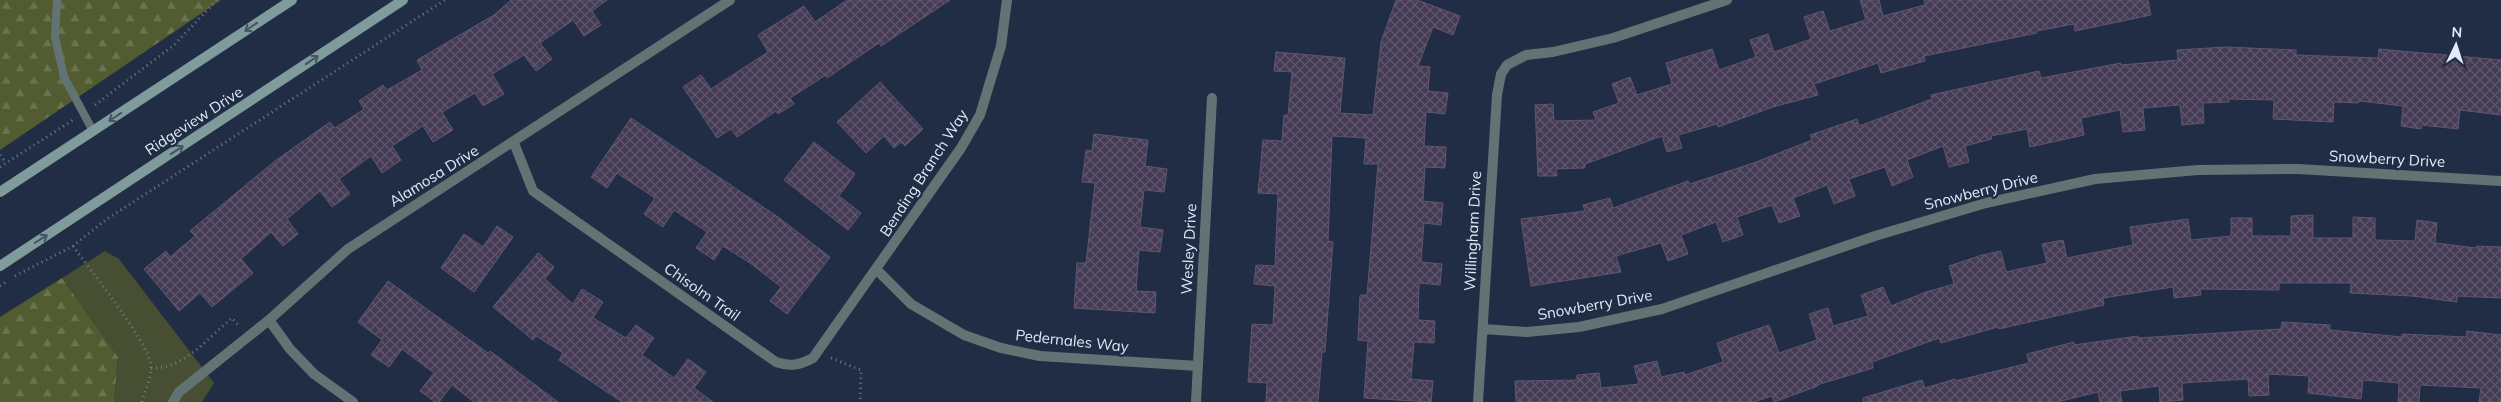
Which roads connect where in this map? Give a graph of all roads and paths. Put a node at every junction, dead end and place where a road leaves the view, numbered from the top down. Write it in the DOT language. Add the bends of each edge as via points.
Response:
graph roads {
  1 [pos="57,0"];
  2 [pos="217,0"];
  3 [pos="292,0"];
  4 [pos="404,0"];
  5 [pos="445,0"];
  6 [pos="730,0"];
  7 [pos="1007,0"];
  8 [pos="1727,0"];
  9 [pos="1212,98"];
  10 [pos="83,114"];
  11 [pos="93,131"];
  12 [pos="514,143"];
  13 [pos="0,155"];
  14 [pos="6,163"];
  15 [pos="0,167"];
  16 [pos="2501,181"];
  17 [pos="0,192"];
  18 [pos="73,246"];
  19 [pos="0,266"];
  20 [pos="876,270"];
  21 [pos="0,286"];
  22 [pos="268,320"];
  23 [pos="1483,330"];
  24 [pos="247,337"];
  25 [pos="817,352"];
  26 [pos="1198,366"];
  27 [pos="151,368"];
  28 [pos="142,402"];
  29 [pos="173,402"];
  30 [pos="353,402"];
  31 [pos="860,402"];
  32 [pos="1196,402"];
  33 [pos="1478,402"];
  1 -- 10 [label="lane" via="55,37 64,77"];
  2 -- 10 [label="path" via="174,45"];
  3 -- 11 [label="main road, one-way"];
  19 -- 4 [label="main road, Ridgeview Drive, one-way"];
  5 -- 18 [label="path" via="106,219"];
  6 -- 12 [label="street, Alamosa Drive"];
  7 -- 20 [label="street, Bending Branch Way" via="1001,46 980,115 961,148"];
  8 -- 23 [label="street, Willingham Drive" via="1613,38 1526,55 1507,65 1497,84"];
  9 -- 26 [label="street, Wesley Drive"];
  10 -- 11 [label="lane"];
  10 -- 14 [label="path"];
  11 -- 17 [label="main road"];
  12 -- 22 [label="street, Alamosa Drive" via="348,250"];
  12 -- 25 [label="street, Chisolm Trail" via="533,191 776,362 795,365 813,358"];
  13 -- 14 [label="path"];
  14 -- 15 [label="path"];
  16 -- 23 [label="street, Snowberry Drive" via="2298,169 2198,170 2094,179 1986,203 1884,233 1662,309 1579,326 1527,332"];
  18 -- 21 [label="path"];
  18 -- 27 [label="path" via="130,326 149,356"];
  20 -- 25 [label="street, Chisolm Trail"];
  20 -- 26 [label="street, Pedernales Way" via="911,304 964,335 1000,348 1040,356"];
  22 -- 24 [label="street, Alamosa Drive"];
  22 -- 30 [label="street" via="314,374"];
  23 -- 33 [label="street, Willingham Drive"];
  24 -- 27 [label="path" via="232,318 177,364"];
  24 -- 29 [label="street, Alamosa Drive" via="179,392"];
  25 -- 31 [label="path" via="861,370"];
  26 -- 32 [label="street, Wesley Drive"];
  27 -- 28 [label="path"];
}
